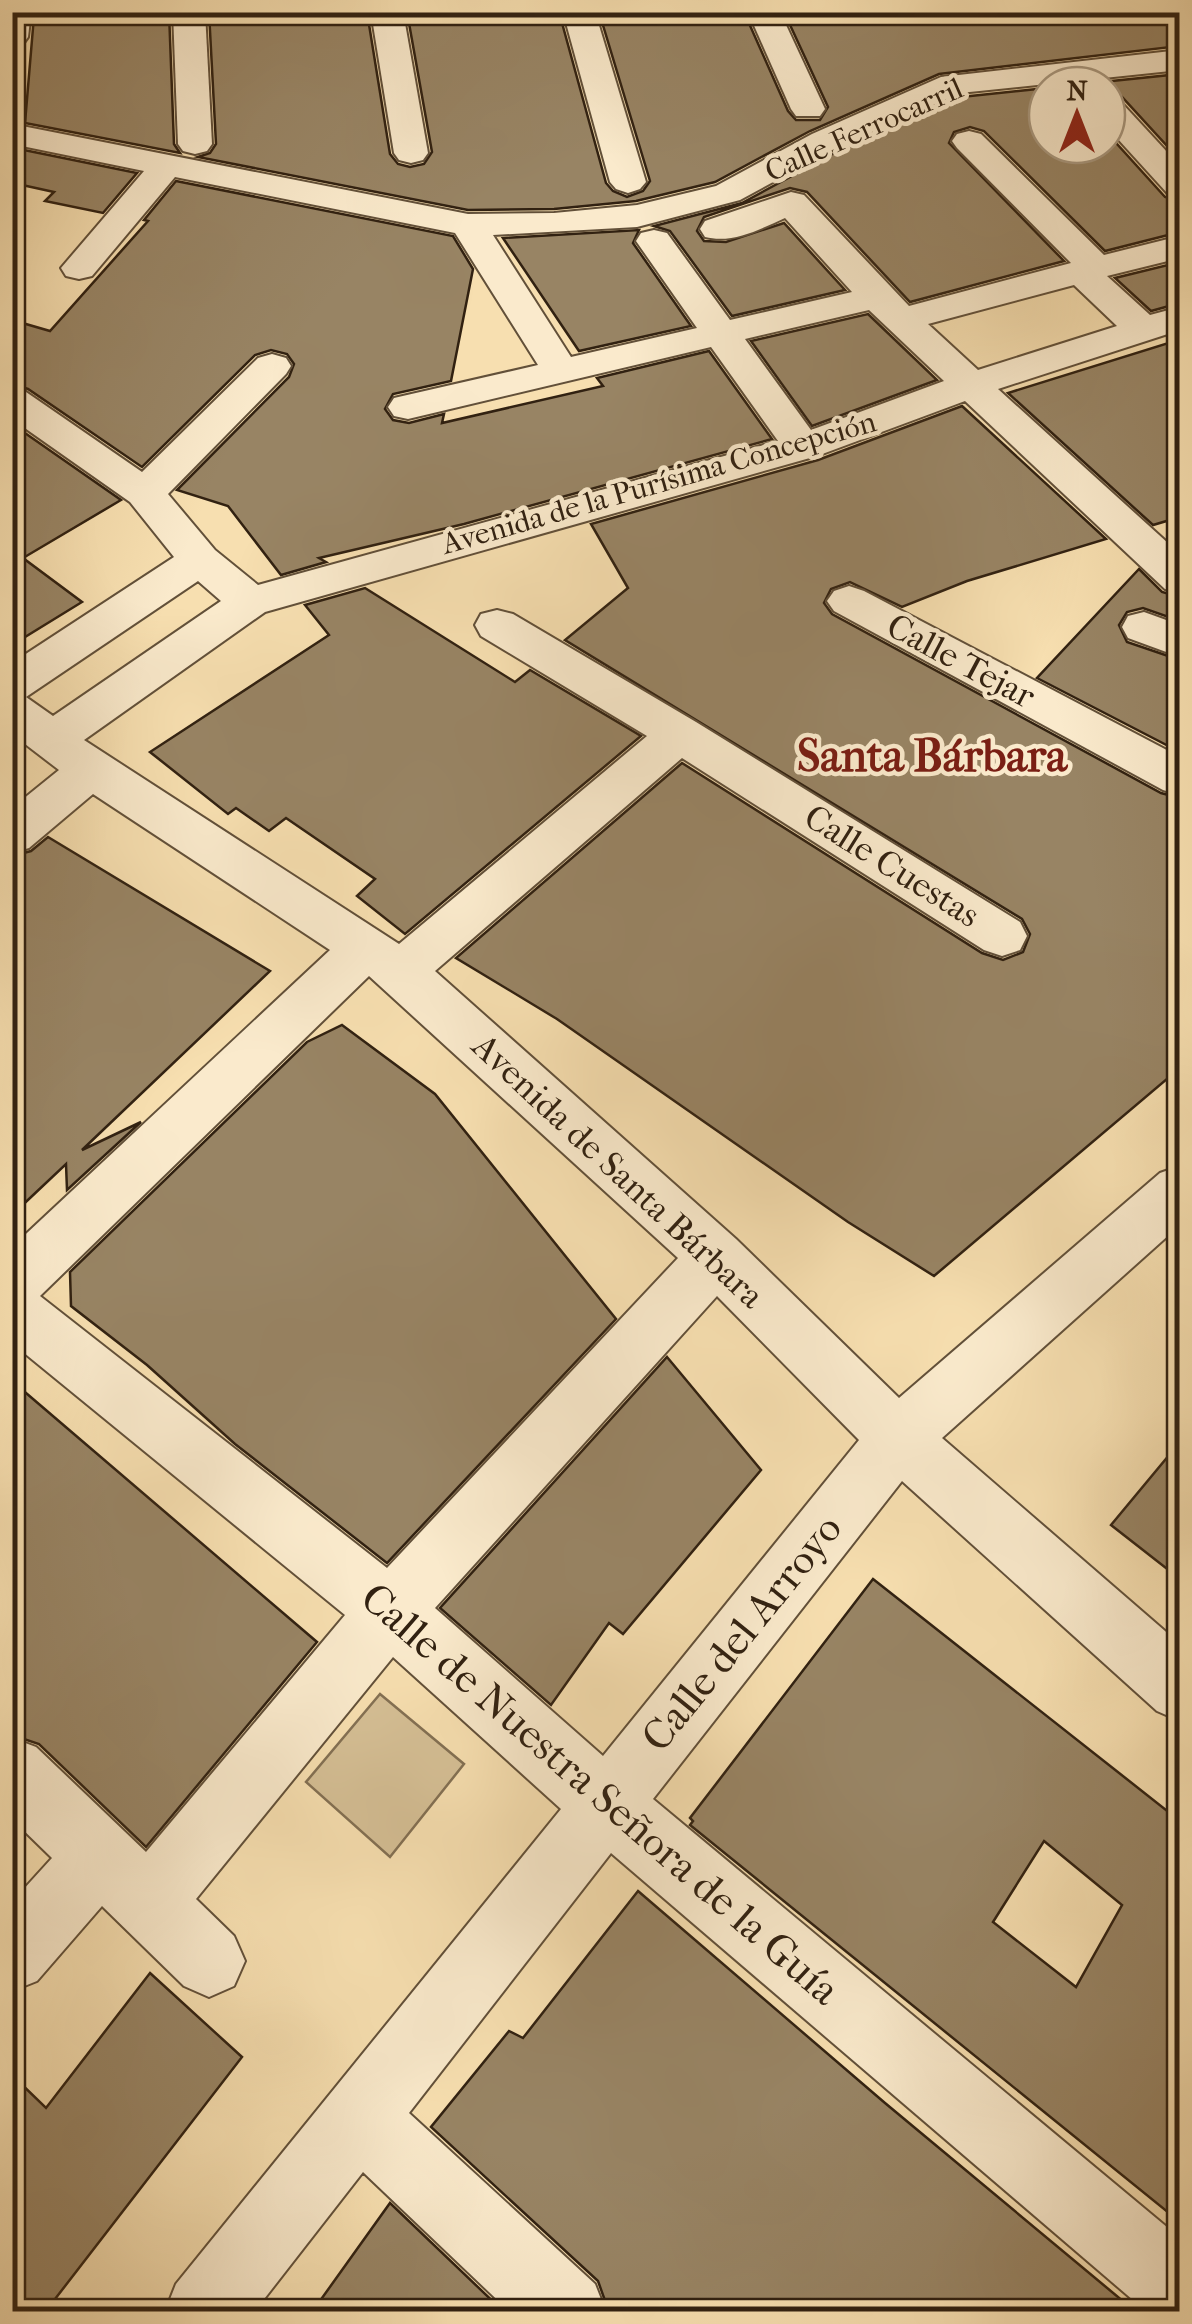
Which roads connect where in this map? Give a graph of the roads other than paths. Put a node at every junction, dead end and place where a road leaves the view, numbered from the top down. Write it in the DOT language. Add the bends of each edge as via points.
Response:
graph roads {
  1 [pos="15,12"];
  2 [pos="188,12"];
  3 [pos="387,12"];
  4 [pos="580,12"];
  5 [pos="764,12"];
  6 [pos="12,37"];
  7 [pos="1180,60"];
  8 [pos="808,109"];
  9 [pos="1127,129"];
  10 [pos="12,134"];
  11 [pos="969,141"];
  12 [pos="411,153"];
  13 [pos="181,154"];
  14 [pos="628,182"];
  15 [pos="1180,187"];
  16 [pos="554,224"];
  17 [pos="468,225"];
  18 [pos="654,242"];
  19 [pos="1180,246"];
  20 [pos="79,268"];
  21 [pos="1088,270"];
  22 [pos="889,308"];
  23 [pos="1161,324"];
  24 [pos="721,333"];
  25 [pos="272,366"];
  26 [pos="561,371"];
  27 [pos="973,384"];
  28 [pos="12,400"];
  29 [pos="408,406"];
  30 [pos="803,447"];
  31 [pos="145,493"];
  32 [pos="200,560"];
  33 [pos="1180,578"];
  34 [pos="849,601"];
  35 [pos="250,602"];
  36 [pos="496,625"];
  37 [pos="12,685"];
  38 [pos="680,734"];
  39 [pos="52,740"];
  40 [pos="1180,778"];
  41 [pos="12,836"];
  42 [pos="1002,936"];
  43 [pos="383,960"];
  44 [pos="1175,1200"];
  45 [pos="716,1257"];
  46 [pos="12,1285"];
  47 [pos="12,1308"];
  48 [pos="898,1438"];
  49 [pos="390,1611"];
  50 [pos="1180,1688"];
  51 [pos="12,1772"];
  52 [pos="606,1804"];
  53 [pos="124,1880"];
  54 [pos="12,1956"];
  55 [pos="210,1962"];
  56 [pos="359,2117"];
  57 [pos="1180,2289"];
  58 [pos="204,2312"];
  59 [pos="567,2312"];
  1 -- 6 [label="street"];
  2 -- 13 [label="street"];
  3 -- 12 [label="street"];
  4 -- 14 [label="street"];
  5 -- 8 [label="street"];
  7 -- 16 [label="street, Calle Ferrocarril" via="953,84 824,140 728,193 637,216"];
  9 -- 15 [label="street"];
  10 -- 13 [label="street, Calle Ferrocarril"];
  11 -- 21 [label="street"];
  13 -- 17 [label="street, Calle Ferrocarril"];
  13 -- 20 [label="street"];
  16 -- 17 [label="street, Calle Ferrocarril"];
  16 -- 18 [label="street, Calle Ferrocarril" via="580,234"];
  17 -- 26 [label="street"];
  18 -- 22 [label="street, Calle Ferrocarril" via="739,225 792,203"];
  18 -- 24 [label="street"];
  19 -- 21 [label="street"];
  21 -- 22 [label="street"];
  21 -- 23 [label="street"];
  22 -- 24 [label="street"];
  22 -- 27 [label="street"];
  23 -- 27 [label="street, Avenida de la Purísima Concepción"];
  24 -- 26 [label="street"];
  24 -- 30 [label="street"];
  25 -- 31 [label="street"];
  26 -- 29 [label="street"];
  27 -- 30 [label="street, Avenida de la Purísima Concepción"];
  27 -- 33 [label="street" via="1146,525"];
  28 -- 31 [label="street"];
  30 -- 35 [label="street, Avenida de la Purísima Concepción"];
  31 -- 32 [label="street"];
  32 -- 35 [label="street"];
  32 -- 37 [label="street"];
  34 -- 40 [label="street, Calle Tejar"];
  35 -- 39 [label="street, Avenida de la Purísima Concepción"];
  36 -- 38 [label="street, Calle Cuestas"];
  38 -- 42 [label="street, Calle Cuestas"];
  38 -- 43 [label="street"];
  39 -- 41 [label="street, Avenida de la Purísima Concepción"];
  39 -- 43 [label="street, Avenida de Santa Bárbara"];
  43 -- 45 [label="street, Avenida de Santa Bárbara"];
  43 -- 46 [label="street"];
  44 -- 48 [label="street, Calle del Arroyo"];
  45 -- 48 [label="street, Avenida de Santa Bárbara"];
  45 -- 49 [label="street"];
  47 -- 49 [label="street, Calle de Nuestra Señora de la Guía"];
  48 -- 50 [label="street, Avenida de Santa Bárbara"];
  48 -- 52 [label="street, Calle del Arroyo"];
  49 -- 52 [label="street, Calle de Nuestra Señora de la Guía"];
  49 -- 53 [label="street"];
  51 -- 53 [label="street"];
  52 -- 56 [label="street, Calle del Arroyo"];
  52 -- 57 [label="street, Calle de Nuestra Señora de la Guía"];
  53 -- 54 [label="street"];
  53 -- 55 [label="street"];
  56 -- 58 [label="street, Calle del Arroyo"];
  56 -- 59 [label="street"];
}
